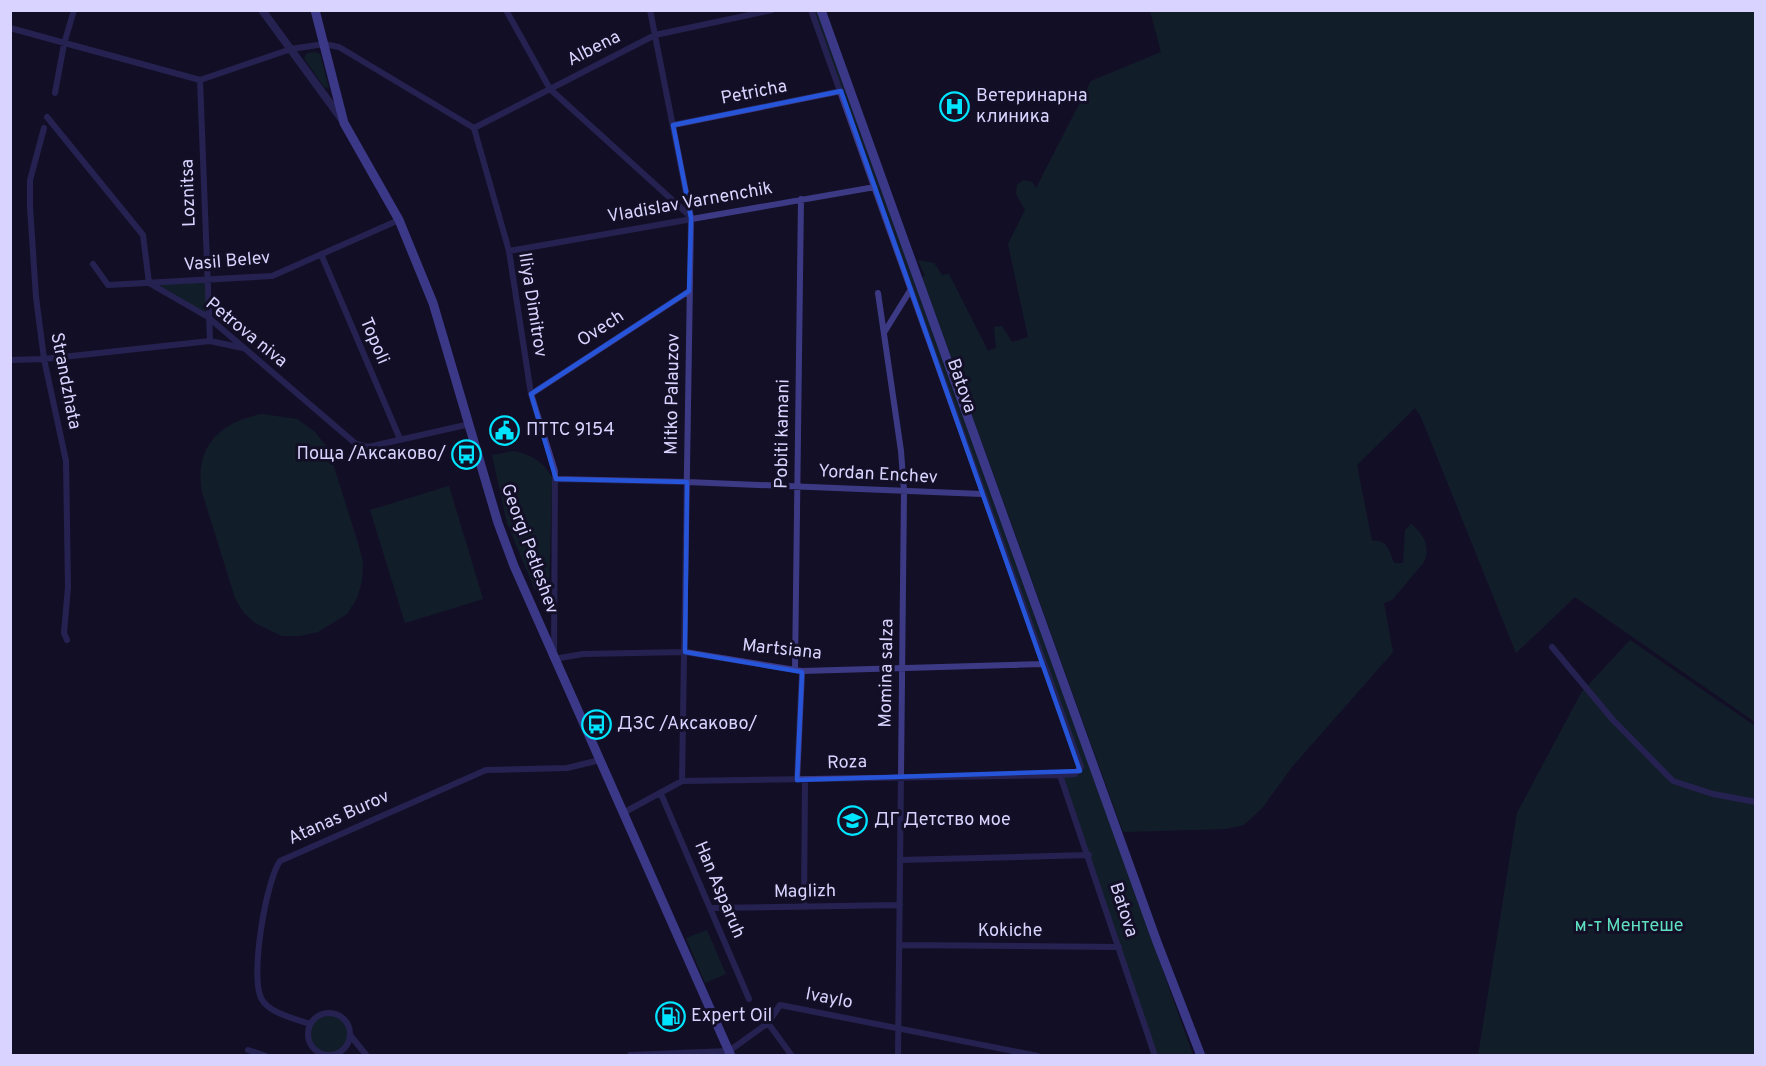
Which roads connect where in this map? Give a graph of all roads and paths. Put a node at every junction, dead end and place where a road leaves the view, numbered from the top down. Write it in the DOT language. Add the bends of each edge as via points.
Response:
graph roads {
  1 [pos="75,10"];
  2 [pos="262,10"];
  3 [pos="315,10"];
  4 [pos="506,10"];
  5 [pos="650,10"];
  6 [pos="771,10"];
  7 [pos="811,10"];
  8 [pos="821,10"];
  9 [pos="10,28"];
  10 [pos="655,35"];
  11 [pos="64,44"];
  12 [pos="324,44"];
  13 [pos="291,49"];
  14 [pos="200,80"];
  15 [pos="550,89"];
  16 [pos="841,91"];
  17 [pos="55,93"];
  18 [pos="47,117"];
  19 [pos="344,123"];
  20 [pos="673,125"];
  21 [pos="44,128"];
  22 [pos="474,128"];
  23 [pos="875,187"];
  24 [pos="801,199"];
  25 [pos="691,218"];
  26 [pos="399,220"];
  27 [pos="509,251"];
  28 [pos="321,254"];
  29 [pos="93,264"];
  30 [pos="207,280"];
  31 [pos="149,283"];
  32 [pos="911,289"];
  33 [pos="689,291"];
  34 [pos="878,293"];
  35 [pos="208,317"];
  36 [pos="885,331"];
  37 [pos="210,341"];
  38 [pos="243,348"];
  39 [pos="44,359"];
  40 [pos="10,360"];
  41 [pos="531,394"];
  42 [pos="470,424"];
  43 [pos="400,439"];
  44 [pos="556,479"];
  45 [pos="687,482"];
  46 [pos="798,486"];
  47 [pos="904,491"];
  48 [pos="982,494"];
  49 [pos="67,640"];
  50 [pos="1552,647"];
  51 [pos="685,652"];
  52 [pos="554,659"];
  53 [pos="1043,664"];
  54 [pos="903,668"];
  55 [pos="799,671"];
  56 [pos="600,760"];
  57 [pos="1080,771"];
  58 [pos="1060,775"];
  59 [pos="901,776"];
  60 [pos="797,780"];
  61 [pos="805,780"];
  62 [pos="682,781"];
  63 [pos="661,794"];
  64 [pos="1755,802"];
  65 [pos="623,813"];
  66 [pos="1089,855"];
  67 [pos="900,860"];
  68 [pos="900,905"];
  69 [pos="804,907"];
  70 [pos="710,908"];
  71 [pos="900,945"];
  72 [pos="1119,947"];
  73 [pos="749,999"];
  74 [pos="768,1023"];
  75 [pos="310,1024"];
  76 [pos="899,1028"];
  77 [pos="350,1035"];
  78 [pos="308,1041"];
  79 [pos="348,1043"];
  80 [pos="248,1050"];
  81 [pos="730,1053"];
  82 [pos="630,1055"];
  83 [pos="266,1056"];
  84 [pos="309,1056"];
  85 [pos="346,1056"];
  86 [pos="367,1056"];
  87 [pos="792,1056"];
  88 [pos="898,1056"];
  89 [pos="1038,1056"];
  90 [pos="1155,1056"];
  91 [pos="1201,1056"];
  1 -- 11 [label="street"];
  2 -- 13 [label="street"];
  3 -- 12 [label="main road, Georgi Petleshev"];
  4 -- 15 [label="street"];
  5 -- 10 [label="street, Mitko Palauzov"];
  6 -- 10 [label="street, Albena"];
  7 -- 16 [label="street, Batova"];
  8 -- 91 [label="main road"];
  9 -- 11 [label="street"];
  10 -- 15 [label="street, Albena"];
  10 -- 20 [label="street, Mitko Palauzov"];
  11 -- 14 [label="street"];
  11 -- 17 [label="street"];
  12 -- 13 [label="street"];
  12 -- 19 [label="main road, Georgi Petleshev"];
  12 -- 22 [label="street" via="339,47"];
  13 -- 14 [label="street"];
  13 -- 19 [label="street"];
  14 -- 30 [label="street, Loznitsa"];
  15 -- 22 [label="street, Albena"];
  15 -- 25 [label="street"];
  16 -- 20 [label="street, Petricha"];
  16 -- 23 [label="street, Batova"];
  18 -- 31 [label="street" via="143,235"];
  19 -- 26 [label="main road, Georgi Petleshev"];
  20 -- 25 [label="street, Mitko Palauzov"];
  21 -- 39 [label="street, Strandzhata" via="30,189"];
  22 -- 27 [label="street, Iliya Dimitrov"];
  23 -- 24 [label="street, Vladislav Varnenchik"];
  23 -- 32 [label="street, Batova"];
  24 -- 25 [label="street, Vladislav Varnenchik"];
  24 -- 46 [label="street, Pobiti kamani"];
  25 -- 27 [label="street, Vladislav Varnenchik"];
  25 -- 33 [label="street, Mitko Palauzov"];
  26 -- 28 [label="street, Vasil Belev"];
  26 -- 42 [label="main road, Georgi Petleshev" via="433,303"];
  27 -- 41 [label="street, Iliya Dimitrov"];
  28 -- 30 [label="street, Vasil Belev" via="272,276"];
  28 -- 43 [label="street, Topoli"];
  29 -- 31 [label="street, Vasil Belev" via="108,285"];
  30 -- 31 [label="street, Vasil Belev"];
  30 -- 35 [label="street, Loznitsa"];
  31 -- 35 [label="street, Petrova niva"];
  32 -- 36 [label="street"];
  32 -- 48 [label="street, Batova"];
  33 -- 41 [label="street, Ovech"];
  33 -- 45 [label="street, Mitko Palauzov"];
  34 -- 36 [label="street, Momina salza"];
  35 -- 37 [label="street, Loznitsa"];
  35 -- 38 [label="street, Petrova niva"];
  36 -- 47 [label="street, Momina salza"];
  37 -- 38 [label="street"];
  37 -- 39 [label="street"];
  38 -- 43 [label="street, Petrova niva" via="356,444 368,447"];
  39 -- 40 [label="street"];
  39 -- 49 [label="street, Strandzhata" via="66,461"];
  41 -- 44 [label="street, Iliya Dimitrov"];
  42 -- 43 [label="street, Petrova niva"];
  42 -- 52 [label="main road, Georgi Petleshev" via="498,523"];
  44 -- 45 [label="street, Yordan Enchev"];
  44 -- 52 [label="street, Iliya Dimitrov"];
  45 -- 46 [label="street, Yordan Enchev"];
  45 -- 51 [label="street, Mitko Palauzov"];
  46 -- 47 [label="street, Yordan Enchev"];
  46 -- 55 [label="street, Pobiti kamani"];
  47 -- 48 [label="street, Yordan Enchev"];
  47 -- 54 [label="street, Momina salza"];
  48 -- 53 [label="street, Batova"];
  50 -- 64 [label="street" via="1613,720 1672,781 1713,795"];
  51 -- 52 [label="street, Martsiana" via="583,654"];
  51 -- 55 [label="street, Martsiana"];
  51 -- 62 [label="street, Mitko Palauzov"];
  52 -- 56 [label="main road, Georgi Petleshev"];
  53 -- 54 [label="street, Martsiana"];
  53 -- 57 [label="street, Batova"];
  54 -- 55 [label="street, Martsiana"];
  54 -- 59 [label="street, Momina salza"];
  55 -- 60 [label="street, Pobiti kamani"];
  56 -- 65 [label="main road, Georgi Petleshev"];
  56 -- 75 [label="street, Atanas Burov" via="567,768 486,770 280,861 273,871 260,934 259,988 268,1007"];
  57 -- 58 [label="street, Roza"];
  58 -- 59 [label="street, Roza"];
  58 -- 66 [label="street, Batova"];
  59 -- 61 [label="street, Roza"];
  59 -- 67 [label="street, Momina salza"];
  60 -- 61 [label="street, Roza"];
  60 -- 62 [label="street, Roza"];
  61 -- 69 [label="street"];
  62 -- 63 [label="street"];
  63 -- 65 [label="street"];
  63 -- 70 [label="street, Han Asparuh"];
  65 -- 81 [label="main road, Georgi Petleshev"];
  66 -- 67 [label="street"];
  66 -- 72 [label="street, Batova"];
  67 -- 68 [label="street, Momina salza"];
  68 -- 69 [label="street, Maglizh"];
  68 -- 71 [label="street, Momina salza"];
  69 -- 70 [label="street, Maglizh"];
  70 -- 73 [label="street, Han Asparuh"];
  71 -- 72 [label="street, Kokiche"];
  71 -- 76 [label="street, Momina salza"];
  72 -- 90 [label="street, Batova"];
  74 -- 76 [label="street, Ivaylo" via="780,1005"];
  74 -- 81 [label="street, Ivaylo"];
  74 -- 87 [label="street"];
  75 -- 77 [label="street" via="320,1014 335,1014 346,1022"];
  75 -- 78 [label="street"];
  76 -- 88 [label="street, Momina salza"];
  76 -- 89 [label="street, Ivaylo"];
  77 -- 79 [label="street"];
  77 -- 86 [label="street"];
  78 -- 79 [label="street" via="324,1054 338,1053"];
  78 -- 84 [label="street"];
  79 -- 85 [label="street"];
  80 -- 83 [label="street"];
  81 -- 82 [label="street"];
}
